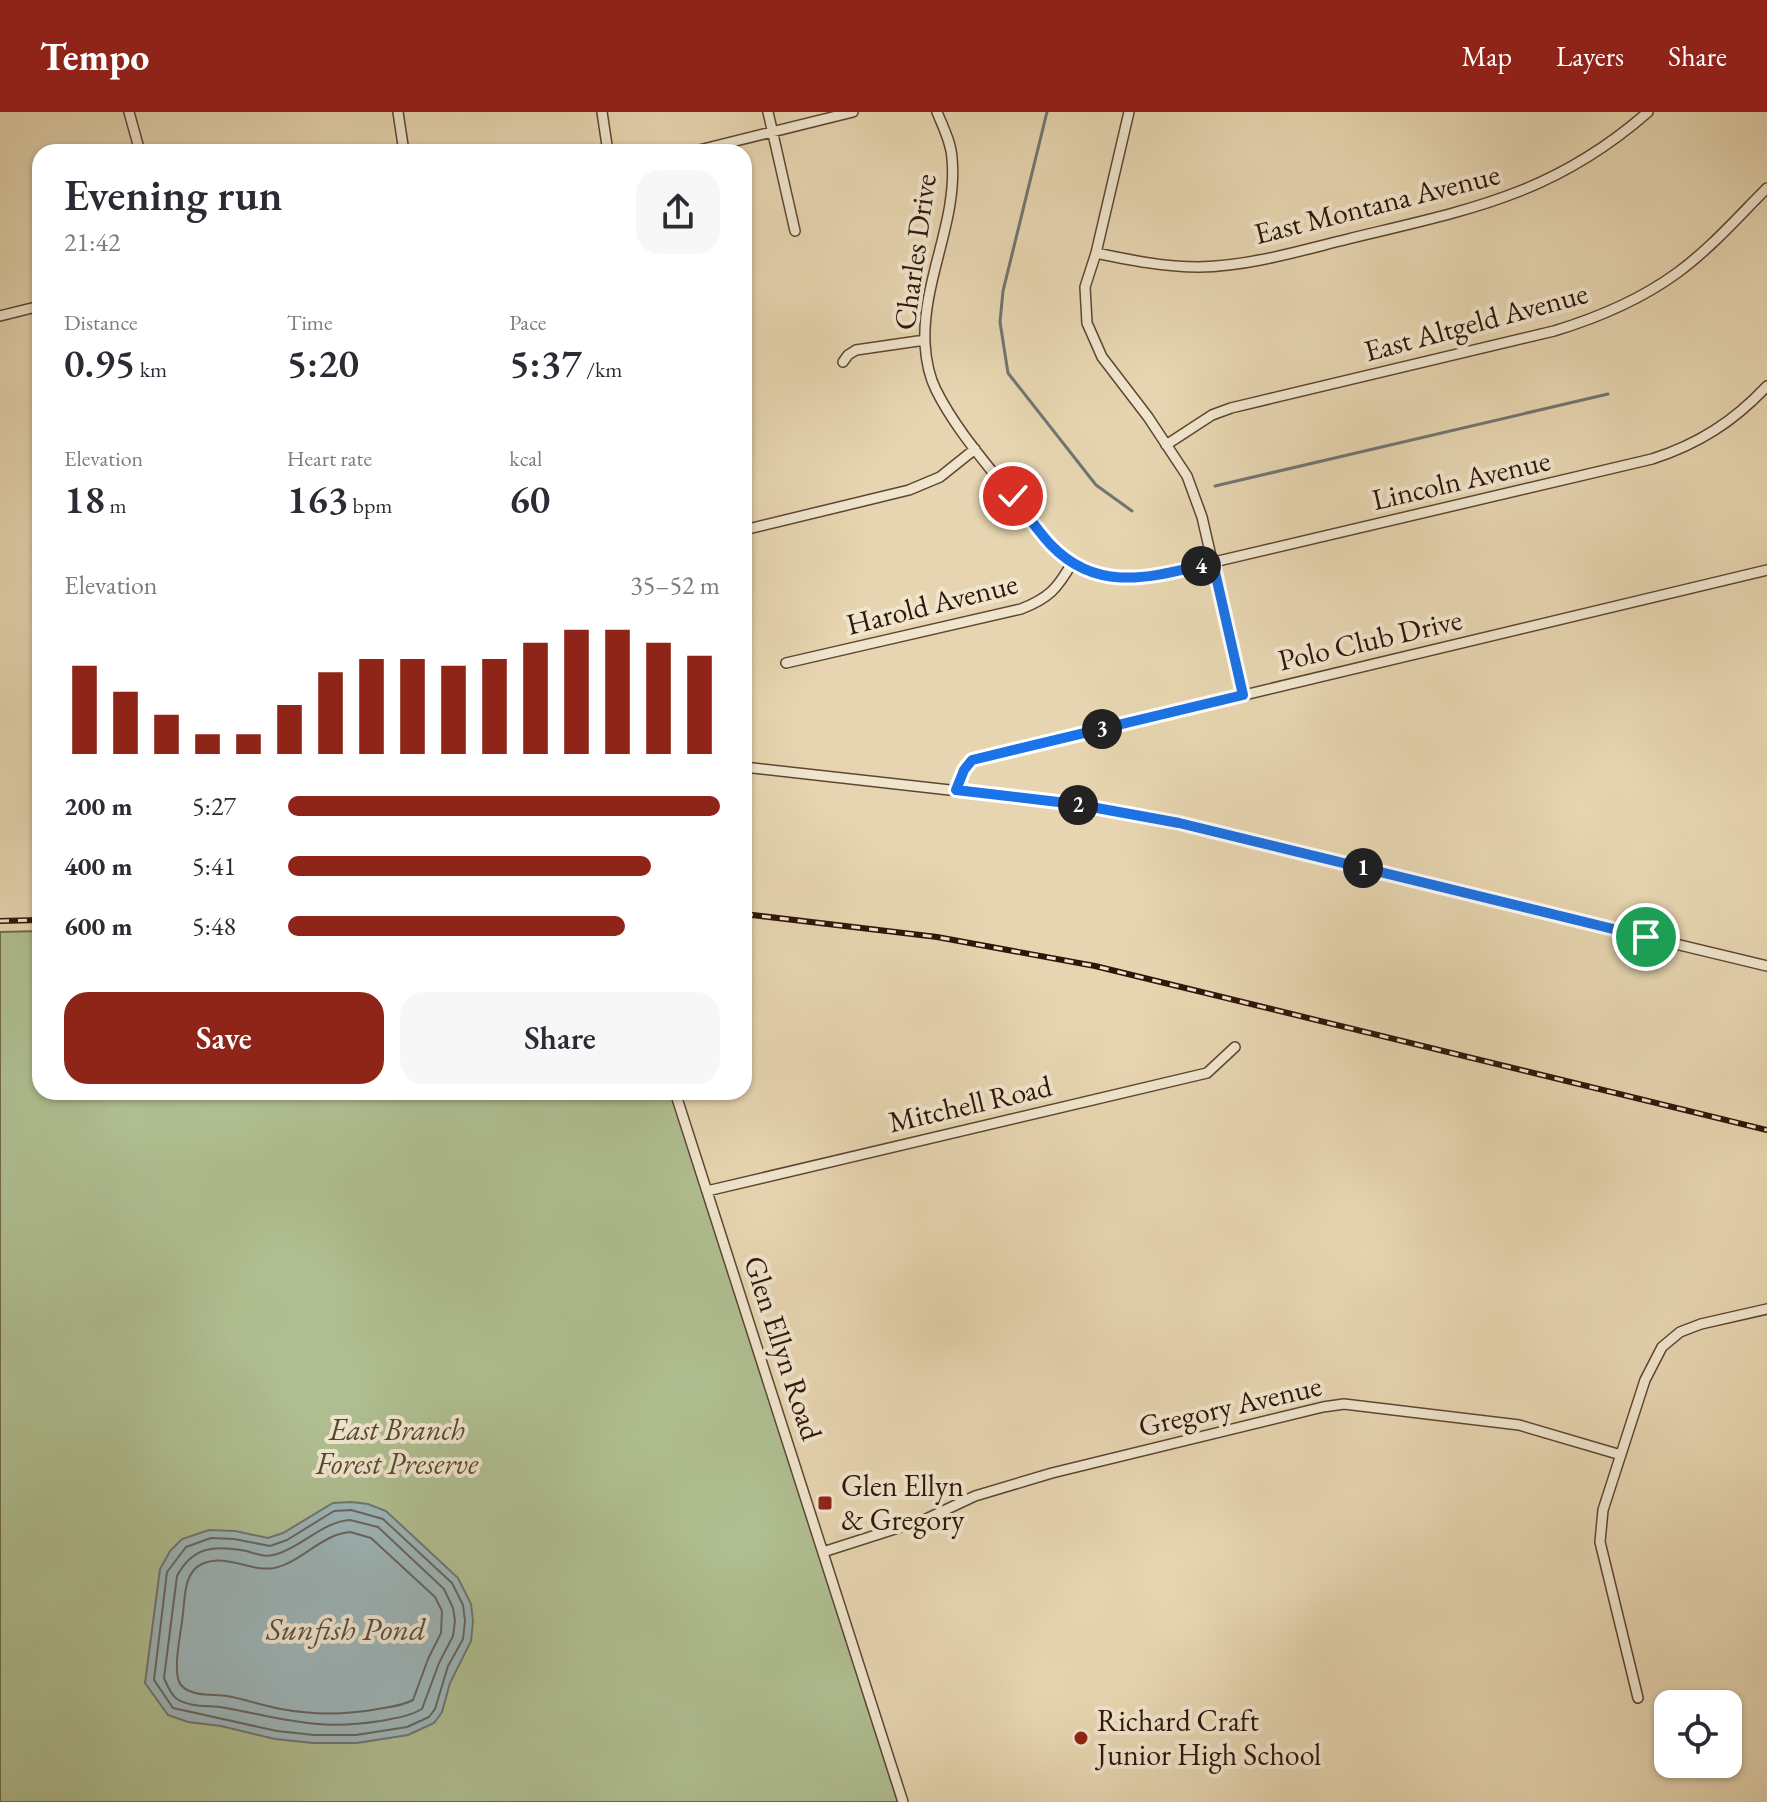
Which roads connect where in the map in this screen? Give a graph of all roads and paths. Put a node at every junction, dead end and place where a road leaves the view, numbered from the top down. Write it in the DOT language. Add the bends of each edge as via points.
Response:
graph roads {
  1 [pos="129,112"];
  2 [pos="398,112"];
  3 [pos="602,112"];
  4 [pos="768,112"];
  5 [pos="853,112"];
  6 [pos="937,112"];
  7 [pos="1129,112"];
  8 [pos="1648,112"];
  9 [pos="773,134"];
  10 [pos="138,144"];
  11 [pos="403,144"];
  12 [pos="607,144"];
  13 [pos="727,144"];
  14 [pos="1767,188"];
  15 [pos="795,231"];
  16 [pos="1096,253"];
  17 [pos="32,308"];
  18 [pos="0,316"];
  19 [pos="925,340"];
  20 [pos="843,362"];
  21 [pos="1767,386"];
  22 [pos="1166,445"];
  23 [pos="975,449"];
  24 [pos="752,528"];
  25 [pos="1072,563"];
  26 [pos="1213,563"];
  27 [pos="1767,570"];
  28 [pos="1146,578"];
  29 [pos="786,663"];
  30 [pos="1243,695"];
  31 [pos="752,768"];
  32 [pos="956,790"];
  33 [pos="1767,966"];
  34 [pos="1235,1047"];
  35 [pos="678,1100"];
  36 [pos="707,1191"];
  37 [pos="1767,1309"];
  38 [pos="1621,1455"];
  39 [pos="823,1552"];
  40 [pos="1638,1698"];
  41 [pos="903,1802"];
  1 -- 10 [label="street"];
  2 -- 11 [label="street"];
  3 -- 12 [label="street"];
  4 -- 9 [label="street"];
  5 -- 9 [label="street"];
  6 -- 19 [label="street, Charles Drive" via="953,174 927,301"];
  7 -- 16 [label="street"];
  8 -- 16 [label="street, East Montana Avenue" via="1555,177 1461,212 1217,266 1148,264"];
  9 -- 13 [label="street"];
  9 -- 15 [label="street"];
  14 -- 22 [label="street, East Altgeld Avenue" via="1678,273 1602,314 1554,331 1231,408"];
  16 -- 22 [label="street" via="1085,287 1093,342"];
  17 -- 18 [label="street"];
  19 -- 20 [label="street" via="856,350"];
  19 -- 23 [label="street, Charles Drive" via="935,389"];
  21 -- 26 [label="street, Lincoln Avenue" via="1713,432 1652,459"];
  22 -- 26 [label="street" via="1196,499"];
  23 -- 24 [label="street" via="940,477 909,490"];
  23 -- 25 [label="street, Charles Drive" via="1050,544"];
  25 -- 28 [label="street, Charles Drive" via="1109,577"];
  25 -- 29 [label="street, Harold Avenue" via="1058,587 1021,609"];
  26 -- 28 [label="street, Lincoln Avenue"];
  26 -- 30 [label="street"];
  27 -- 30 [label="street, Polo Club Drive"];
  30 -- 32 [label="street, Polo Club Drive" via="972,760"];
  31 -- 32 [label="street"];
  32 -- 33 [label="street" via="1179,823"];
  34 -- 36 [label="street, Mitchell Road" via="1207,1073"];
  35 -- 36 [label="street, Glen Ellyn Road"];
  36 -- 39 [label="street, Glen Ellyn Road"];
  37 -- 38 [label="street" via="1689,1328 1662,1347 1650,1366"];
  38 -- 39 [label="street, Gregory Avenue" via="1519,1425 1344,1404 1052,1473"];
  38 -- 40 [label="street" via="1603,1510 1600,1542"];
  39 -- 41 [label="street, Glen Ellyn Road"];
}
